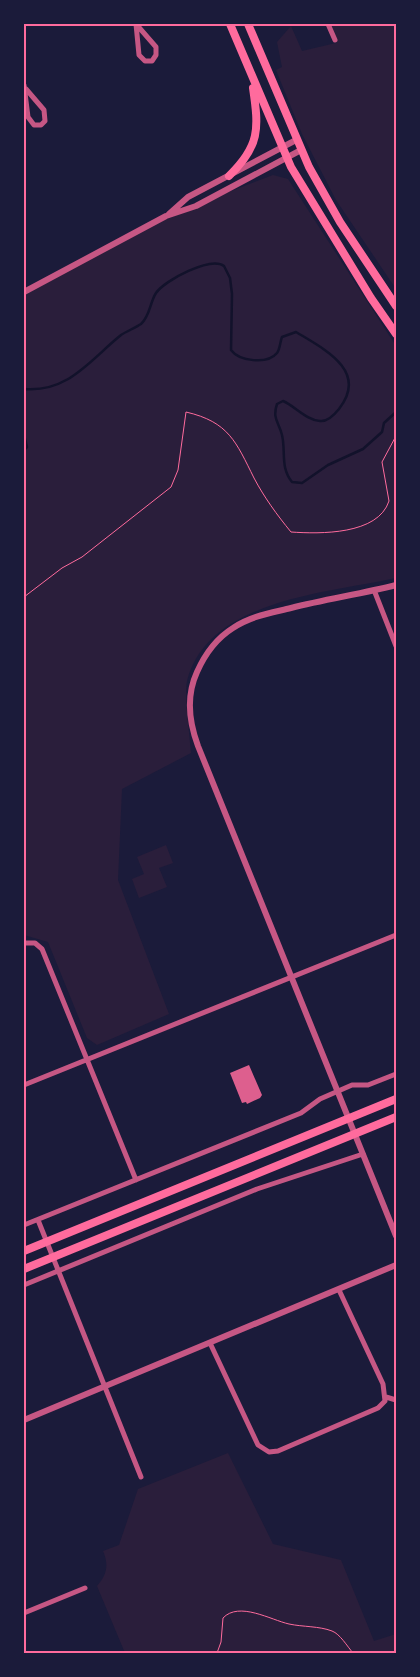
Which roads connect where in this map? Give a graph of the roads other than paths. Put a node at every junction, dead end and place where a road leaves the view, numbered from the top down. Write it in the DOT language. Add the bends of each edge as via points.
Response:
graph roads {
  1 [pos="136,24"];
  2 [pos="230,24"];
  3 [pos="248,24"];
  4 [pos="328,24"];
  5 [pos="335,40"];
  6 [pos="251,76"];
  7 [pos="25,87"];
  8 [pos="296,140"];
  9 [pos="282,148"];
  10 [pos="301,150"];
  11 [pos="286,158"];
  12 [pos="229,176"];
  13 [pos="166,216"];
  14 [pos="24,292"];
  15 [pos="396,306"];
  16 [pos="396,334"];
  17 [pos="396,585"];
  18 [pos="374,590"];
  19 [pos="396,646"];
  20 [pos="396,934"];
  21 [pos="24,943"];
  22 [pos="292,977"];
  23 [pos="87,1060"];
  24 [pos="396,1074"];
  25 [pos="24,1085"];
  26 [pos="338,1091"];
  27 [pos="396,1099"];
  28 [pos="396,1117"];
  29 [pos="349,1119"];
  30 [pos="355,1134"];
  31 [pos="363,1154"];
  32 [pos="136,1180"];
  33 [pos="38,1220"];
  34 [pos="24,1225"];
  35 [pos="396,1236"];
  36 [pos="47,1242"];
  37 [pos="24,1251"];
  38 [pos="53,1257"];
  39 [pos="396,1266"];
  40 [pos="24,1269"];
  41 [pos="59,1271"];
  42 [pos="24,1285"];
  43 [pos="339,1290"];
  44 [pos="210,1343"];
  45 [pos="105,1386"];
  46 [pos="386,1397"];
  47 [pos="396,1400"];
  48 [pos="24,1420"];
  49 [pos="141,1477"];
  50 [pos="85,1588"];
  51 [pos="24,1613"];
  1 -- 1 [label="street" via="139,55 144,61 152,61 156,47"];
  2 -- 6 [label="main road"];
  3 -- 8 [label="main road"];
  4 -- 5 [label="street"];
  6 -- 9 [label="main road"];
  6 -- 12 [label="main road" via="257,116 256,139 248,156"];
  7 -- 7 [label="street" via="28,117 34,125 41,125 46,121 44,110"];
  8 -- 9 [label="street"];
  8 -- 10 [label="main road"];
  9 -- 11 [label="main road"];
  9 -- 12 [label="street"];
  10 -- 11 [label="street"];
  10 -- 15 [label="main road" via="340,222"];
  11 -- 13 [label="street" via="196,206"];
  11 -- 16 [label="main road"];
  12 -- 13 [label="street" via="188,197"];
  13 -- 14 [label="street"];
  17 -- 18 [label="street"];
  18 -- 19 [label="street"];
  18 -- 22 [label="street" via="254,617 234,627 215,643 193,682 190,704 192,727"];
  20 -- 22 [label="street"];
  21 -- 23 [label="street" via="35,943 42,950"];
  22 -- 23 [label="street"];
  22 -- 26 [label="street"];
  23 -- 25 [label="street"];
  23 -- 32 [label="street"];
  24 -- 26 [label="street" via="368,1085 354,1084"];
  26 -- 29 [label="street"];
  26 -- 32 [label="street" via="317,1100 301,1114"];
  27 -- 29 [label="main road"];
  28 -- 30 [label="main road"];
  29 -- 30 [label="street"];
  29 -- 36 [label="main road"];
  30 -- 31 [label="street"];
  30 -- 38 [label="main road"];
  31 -- 35 [label="street"];
  31 -- 41 [label="street" via="258,1189"];
  32 -- 33 [label="street"];
  33 -- 34 [label="street"];
  33 -- 36 [label="street"];
  36 -- 37 [label="main road"];
  36 -- 38 [label="street"];
  38 -- 40 [label="main road"];
  38 -- 41 [label="street"];
  39 -- 43 [label="street"];
  41 -- 42 [label="street"];
  41 -- 45 [label="street"];
  43 -- 44 [label="street"];
  43 -- 46 [label="street" via="384,1384"];
  44 -- 45 [label="street"];
  44 -- 46 [label="street" via="260,1446 269,1452 378,1408"];
  45 -- 48 [label="street"];
  45 -- 49 [label="street"];
  46 -- 47 [label="street"];
  50 -- 51 [label="street"];
}
